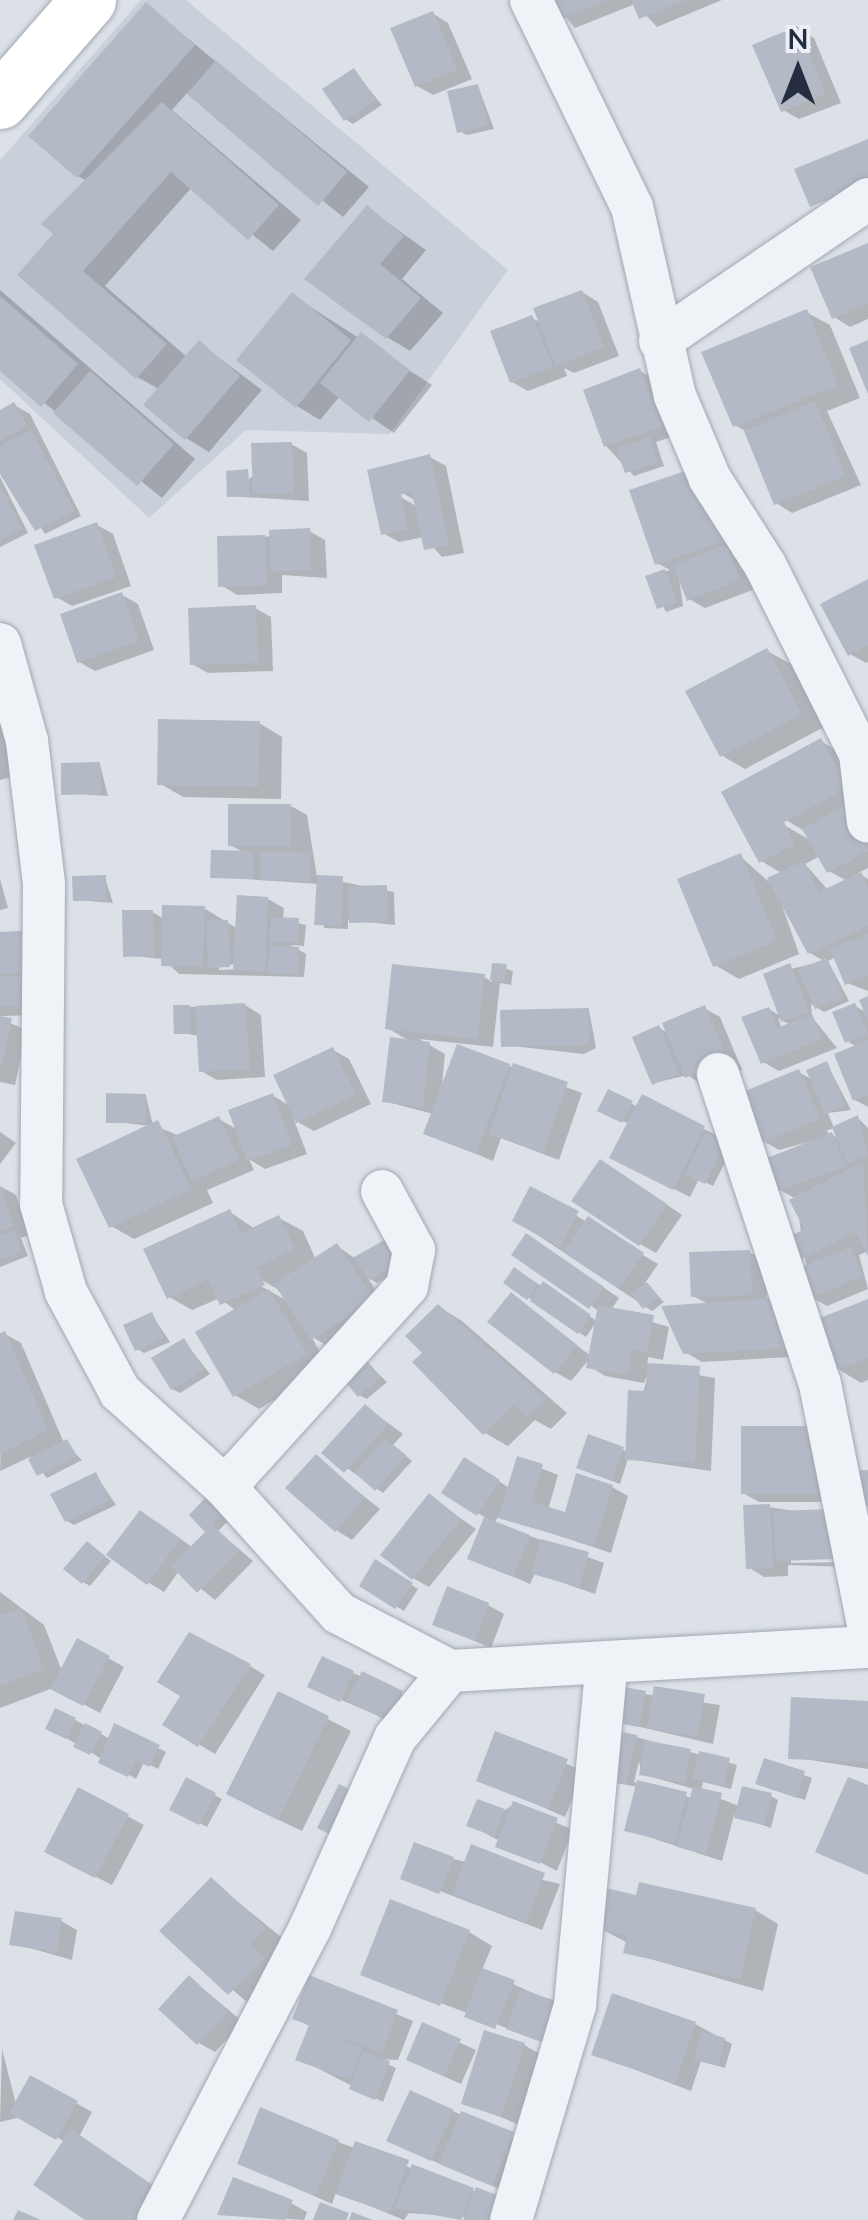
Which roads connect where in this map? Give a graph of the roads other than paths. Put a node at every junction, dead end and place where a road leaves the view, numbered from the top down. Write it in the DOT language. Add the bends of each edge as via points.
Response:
graph roads {
  1 [pos="88,0"];
  2 [pos="531,0"];
  3 [pos="0,100"];
  4 [pos="868,199"];
  5 [pos="660,341"];
  6 [pos="0,644"];
  7 [pos="868,822"];
  8 [pos="718,1074"];
  9 [pos="382,1190"];
  10 [pos="225,1487"];
  11 [pos="868,1624"];
  12 [pos="868,1648"];
  13 [pos="606,1668"];
  14 [pos="450,1670"];
  15 [pos="158,2220"];
  16 [pos="511,2220"];
  1 -- 3 [label="main road"];
  2 -- 5 [label="street" via="632,207"];
  4 -- 5 [label="street"];
  5 -- 7 [label="street" via="710,479 765,565 860,754"];
  6 -- 10 [label="street" via="27,741 44,884 41,1204 66,1292 120,1392"];
  8 -- 11 [label="street" via="820,1384"];
  9 -- 10 [label="street" via="414,1250 407,1286"];
  10 -- 14 [label="street" via="339,1614"];
  12 -- 13 [label="street"];
  13 -- 14 [label="street"];
  13 -- 16 [label="street" via="575,2005"];
  14 -- 15 [label="street" via="394,1738 310,1928"];
}
